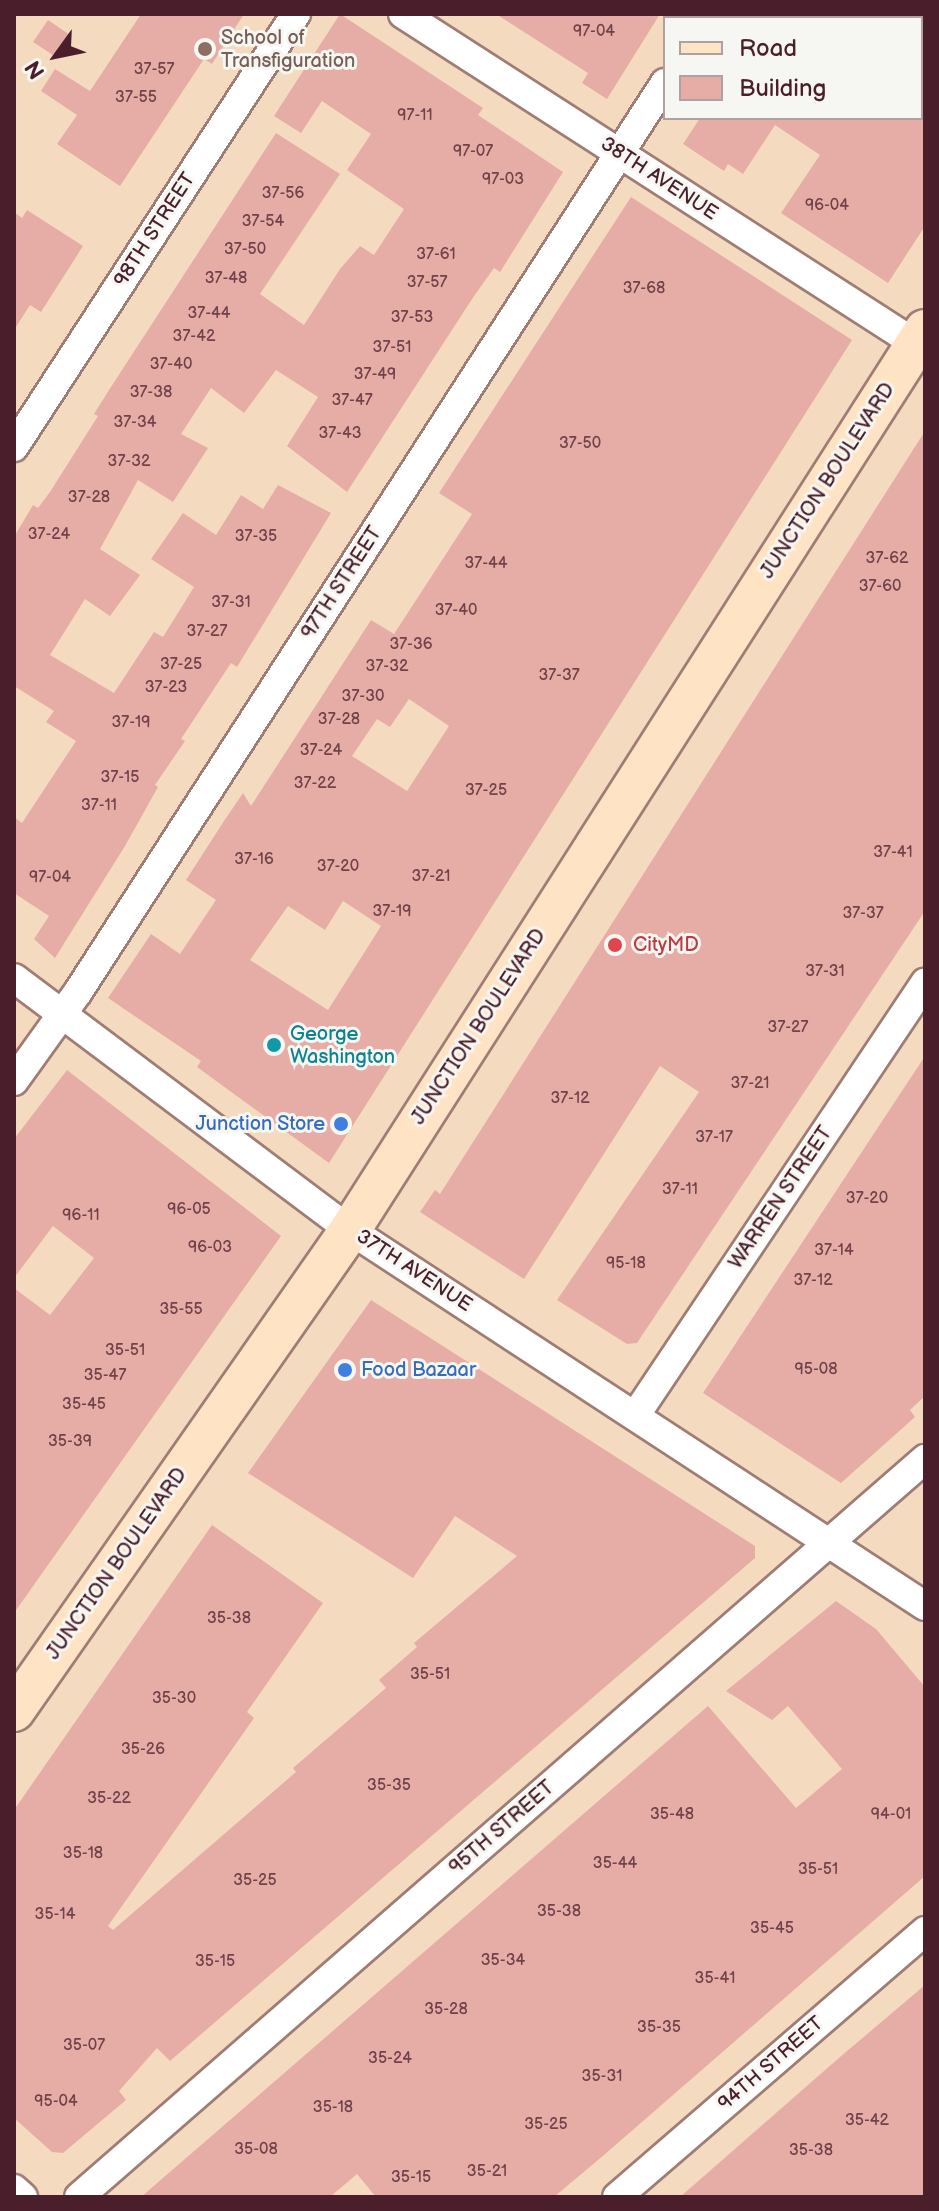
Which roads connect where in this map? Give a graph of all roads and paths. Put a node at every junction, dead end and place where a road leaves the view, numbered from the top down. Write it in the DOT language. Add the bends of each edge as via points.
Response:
graph roads {
  1 [pos="296,14"];
  2 [pos="403,14"];
  3 [pos="663,86"];
  4 [pos="619,153"];
  5 [pos="920,337"];
  6 [pos="14,447"];
  7 [pos="14,978"];
  8 [pos="925,983"];
  9 [pos="63,1016"];
  10 [pos="14,1081"];
  11 [pos="350,1230"];
  12 [pos="637,1413"];
  13 [pos="925,1459"];
  14 [pos="830,1541"];
  15 [pos="914,1599"];
  16 [pos="925,1617"];
  17 [pos="14,1711"];
  18 [pos="925,1931"];
  19 [pos="14,2189"];
  20 [pos="23,2197"];
  21 [pos="79,2197"];
  22 [pos="617,2197"];
  1 -- 6 [label="street, 98TH STREET"];
  2 -- 4 [label="street, 38TH AVENUE"];
  3 -- 4 [label="street, 97TH STREET"];
  4 -- 5 [label="street, 38TH AVENUE"];
  4 -- 9 [label="street, 97TH STREET"];
  5 -- 11 [label="main road, JUNCTION BOULEVARD"];
  7 -- 9 [label="street, 37TH AVENUE"];
  8 -- 12 [label="street, WARREN STREET"];
  9 -- 10 [label="street, 97TH STREET"];
  9 -- 11 [label="street, 37TH AVENUE"];
  11 -- 12 [label="street, 37TH AVENUE"];
  11 -- 17 [label="main road, JUNCTION BOULEVARD"];
  12 -- 14 [label="street, 37TH AVENUE"];
  13 -- 14 [label="street, 95TH STREET"];
  14 -- 15 [label="street, 37TH AVENUE"];
  14 -- 21 [label="street, 95TH STREET"];
  15 -- 16 [label="street"];
  18 -- 22 [label="street, 94TH STREET"];
  19 -- 20 [label="street"];
}
